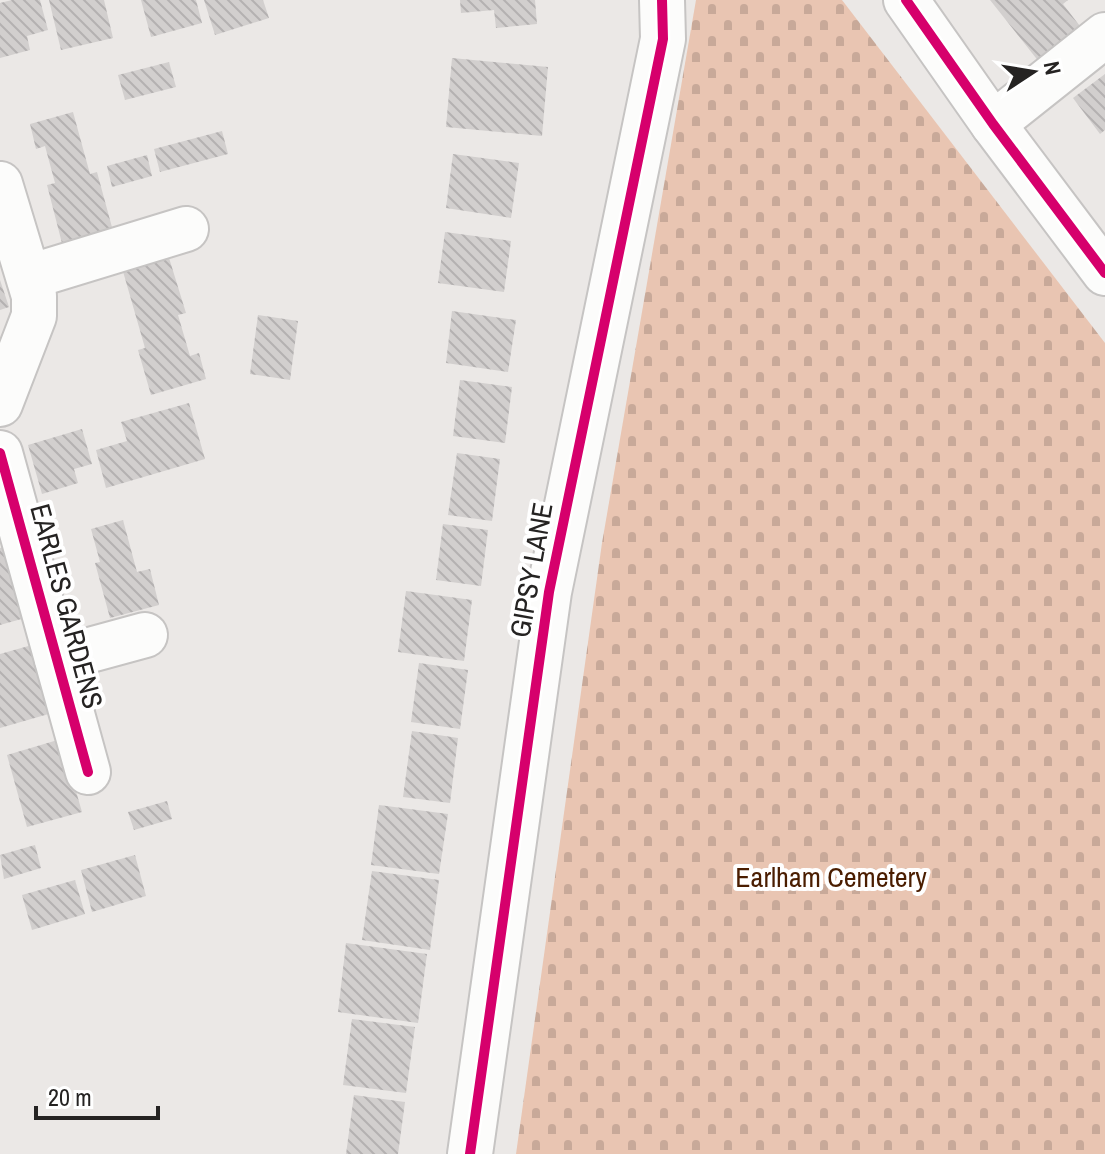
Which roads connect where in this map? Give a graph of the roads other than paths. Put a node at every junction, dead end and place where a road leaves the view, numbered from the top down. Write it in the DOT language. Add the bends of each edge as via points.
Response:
graph roads {
  1 [pos="662,0"];
  2 [pos="906,0"];
  3 [pos="1105,35"];
  4 [pos="993,124"];
  5 [pos="0,184"];
  6 [pos="186,229"];
  7 [pos="1105,273"];
  8 [pos="29,277"];
  9 [pos="0,404"];
  10 [pos="0,453"];
  11 [pos="145,635"];
  12 [pos="57,659"];
  13 [pos="88,772"];
  14 [pos="470,1154"];
  1 -- 14 [label="street, GIPSY LANE" via="663,39 549,592"];
  2 -- 4 [label="street"];
  3 -- 4 [label="street"];
  4 -- 7 [label="street"];
  5 -- 8 [label="street"];
  6 -- 8 [label="street"];
  8 -- 9 [label="street" via="34,316"];
  10 -- 12 [label="street, EARLES GARDENS"];
  11 -- 12 [label="street, EARLES GARDENS"];
  12 -- 13 [label="street, EARLES GARDENS"];
}
